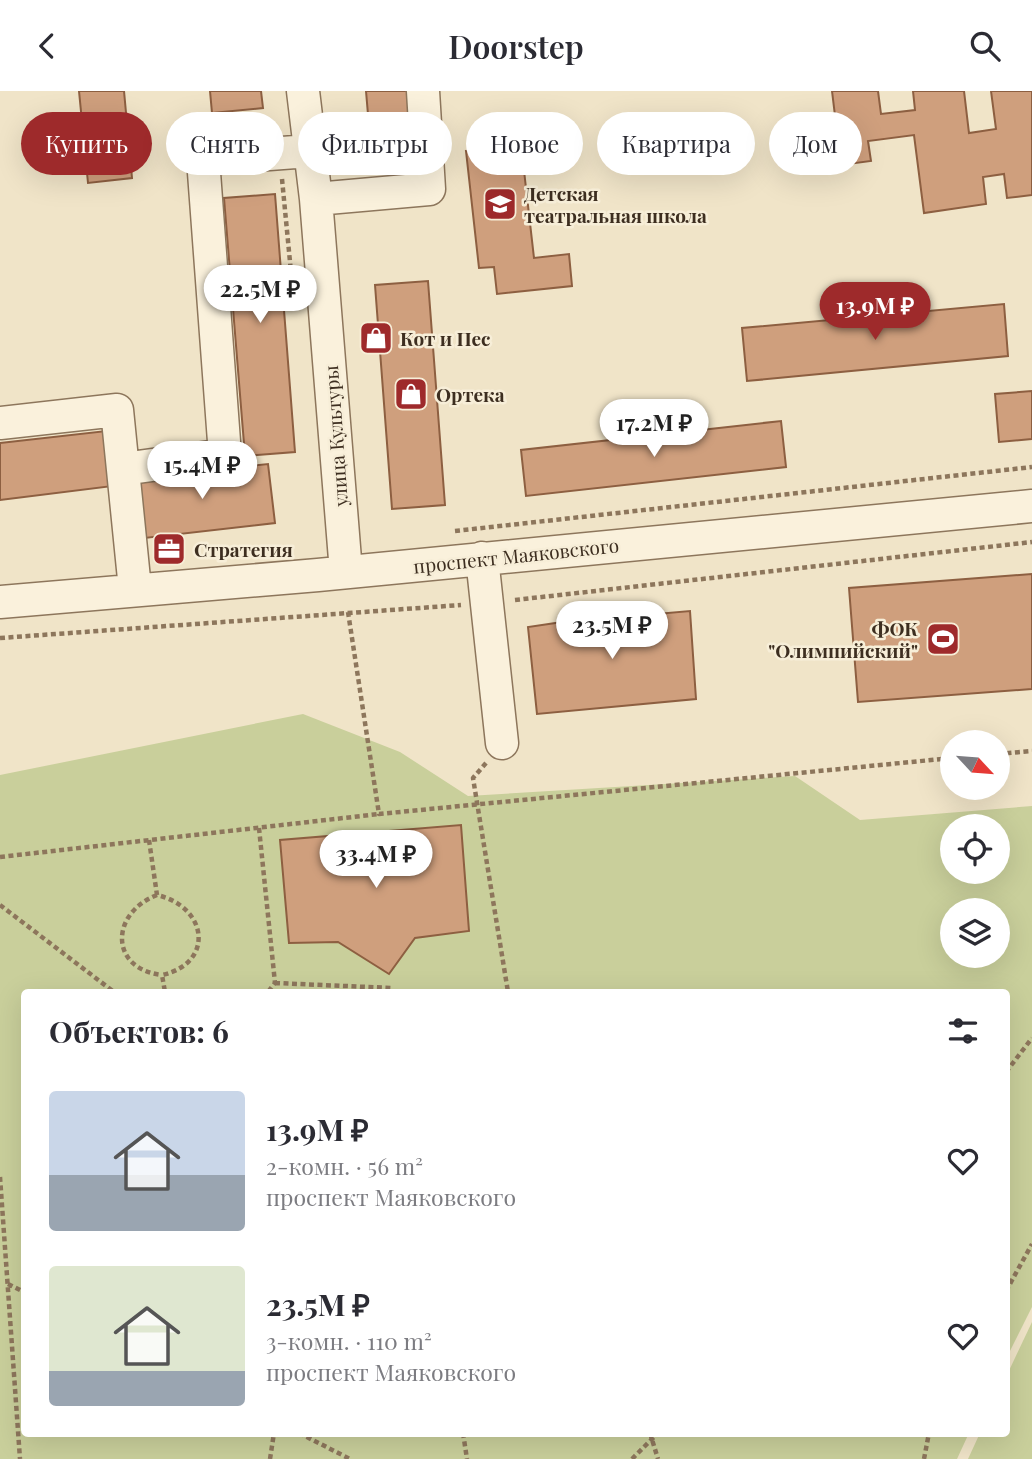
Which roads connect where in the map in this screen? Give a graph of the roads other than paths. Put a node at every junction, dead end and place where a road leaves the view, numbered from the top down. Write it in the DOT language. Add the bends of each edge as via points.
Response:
graph roads {
  1 [pos="303,91"];
  2 [pos="422,91"];
  3 [pos="305,112"];
  4 [pos="298,153"];
  5 [pos="312,175"];
  6 [pos="316,199"];
  7 [pos="0,423"];
  8 [pos="123,469"];
  9 [pos="1032,506"];
  10 [pos="482,558"];
  11 [pos="346,572"];
  12 [pos="135,589"];
  13 [pos="0,602"];
  14 [pos="502,743"];
  1 -- 3 [label="street, улица Культуры"];
  2 -- 6 [label="street" via="429,189"];
  4 -- 8 [label="street" via="203,159 225,455"];
  5 -- 6 [label="street, улица Культуры"];
  6 -- 11 [label="street, улица Культуры"];
  7 -- 8 [label="street" via="117,410"];
  8 -- 12 [label="street"];
  9 -- 10 [label="street, проспект Маяковского"];
  10 -- 11 [label="street, проспект Маяковского"];
  10 -- 14 [label="street"];
  11 -- 12 [label="street, проспект Маяковского"];
  12 -- 13 [label="street, проспект Маяковского"];
}
